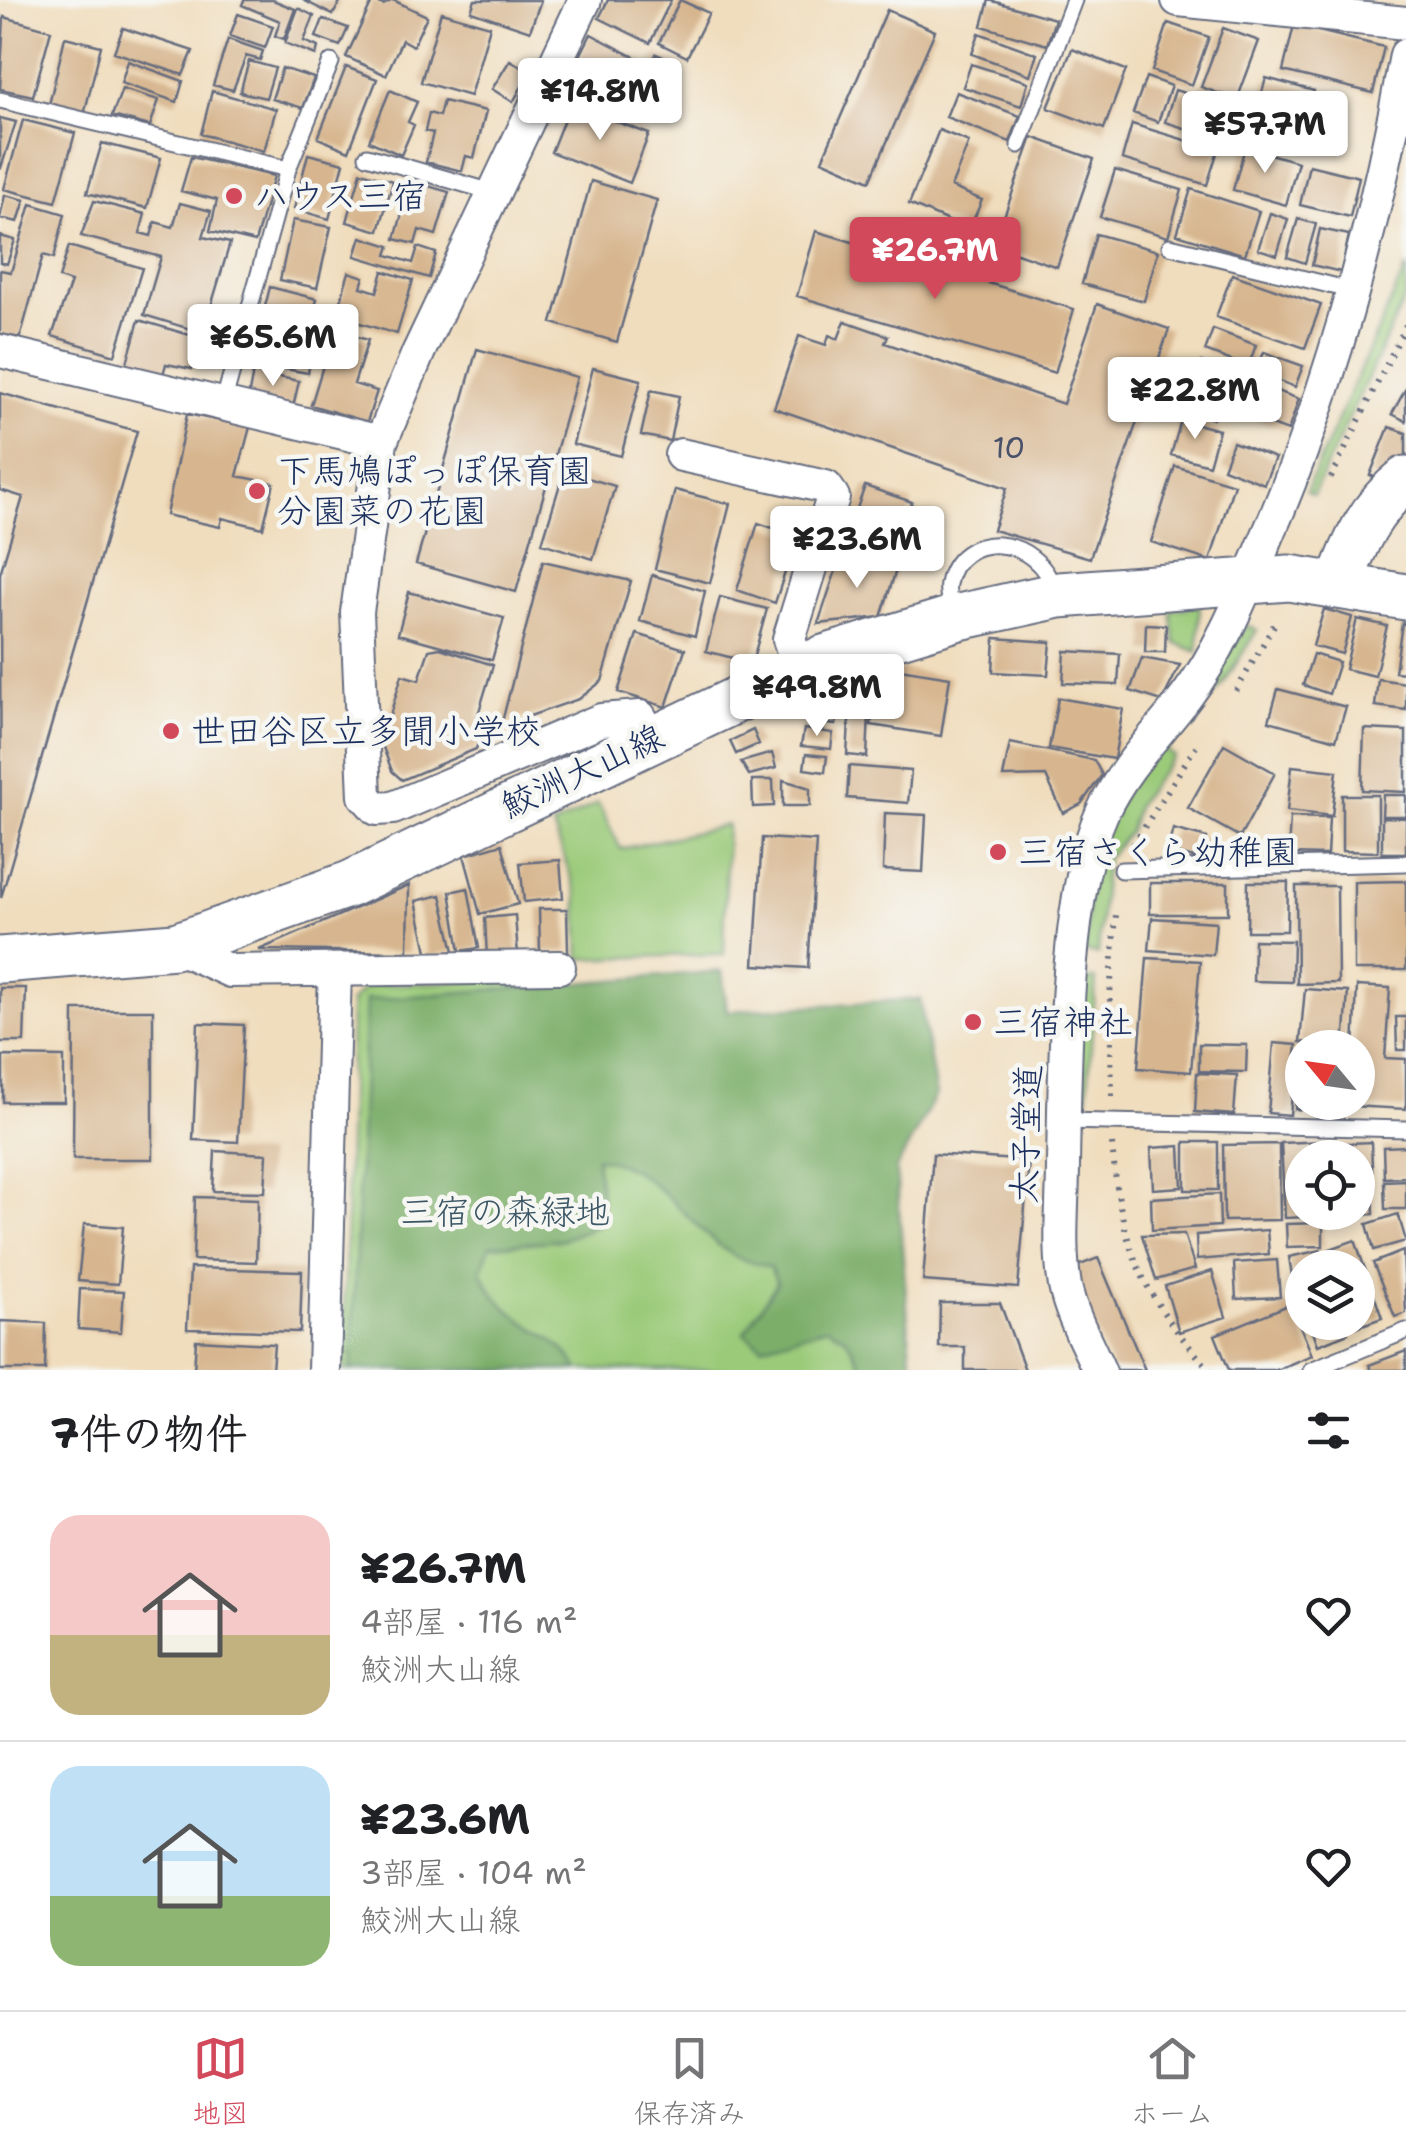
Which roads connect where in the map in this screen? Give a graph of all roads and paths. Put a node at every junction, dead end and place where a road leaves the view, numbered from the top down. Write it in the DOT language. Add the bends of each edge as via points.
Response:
graph roads {
  1 [pos="585,0"];
  2 [pos="1074,0"];
  3 [pos="1178,0"];
  4 [pos="1406,23"];
  5 [pos="1406,56"];
  6 [pos="330,62"];
  7 [pos="0,100"];
  8 [pos="1018,145"];
  9 [pos="367,156"];
  10 [pos="288,169"];
  11 [pos="492,192"];
  12 [pos="1170,246"];
  13 [pos="1350,290"];
  14 [pos="0,350"];
  15 [pos="223,404"];
  16 [pos="381,442"];
  17 [pos="681,456"];
  18 [pos="1406,479"];
  19 [pos="1246,581"];
  20 [pos="1339,586"];
  21 [pos="1056,596"];
  22 [pos="1406,597"];
  23 [pos="952,619"];
  24 [pos="799,670"];
  25 [pos="652,738"];
  26 [pos="1406,863"];
  27 [pos="1121,870"];
  28 [pos="176,946"];
  29 [pos="0,960"];
  30 [pos="559,967"];
  31 [pos="335,971"];
  32 [pos="1064,1121"];
  33 [pos="1406,1129"];
  34 [pos="1406,1331"];
  35 [pos="324,1370"];
  36 [pos="1099,1370"];
  37 [pos="1310,1370"];
  1 -- 11 [label="street"];
  2 -- 8 [label="lane"];
  3 -- 4 [label="street"];
  5 -- 13 [label="street, 太子堂道"];
  6 -- 10 [label="lane"];
  7 -- 10 [label="lane"];
  9 -- 11 [label="lane"];
  10 -- 15 [label="lane"];
  11 -- 16 [label="street"];
  12 -- 13 [label="lane"];
  13 -- 19 [label="street, 太子堂道" via="1289,482"];
  14 -- 15 [label="street"];
  15 -- 16 [label="street"];
  16 -- 25 [label="street" via="358,612 365,796 377,808 393,808 601,720 640,717"];
  17 -- 24 [label="street" via="826,487 833,497 789,639"];
  18 -- 20 [label="main road" via="1363,526"];
  19 -- 20 [label="main road, 鮫洲大山線" via="1290,578"];
  19 -- 21 [label="main road, 鮫洲大山線"];
  19 -- 32 [label="street, 太子堂道" via="1188,695 1118,779 1088,847"];
  20 -- 22 [label="main road, 鮫洲大山線"];
  21 -- 23 [label="main road, 鮫洲大山線"];
  21 -- 23 [label="lane" via="1050,573 1031,554 1004,545 980,548 967,555 948,584"];
  23 -- 24 [label="main road, 鮫洲大山線"];
  24 -- 25 [label="main road, 鮫洲大山線"];
  25 -- 28 [label="main road, 鮫洲大山線" via="350,884"];
  26 -- 27 [label="lane"];
  28 -- 29 [label="main road, 鮫洲大山線"];
  28 -- 31 [label="street" via="230,972"];
  30 -- 31 [label="street"];
  31 -- 35 [label="street"];
  32 -- 33 [label="lane"];
  32 -- 36 [label="street, 太子堂道" via="1065,1286"];
  34 -- 37 [label="lane"];
}
